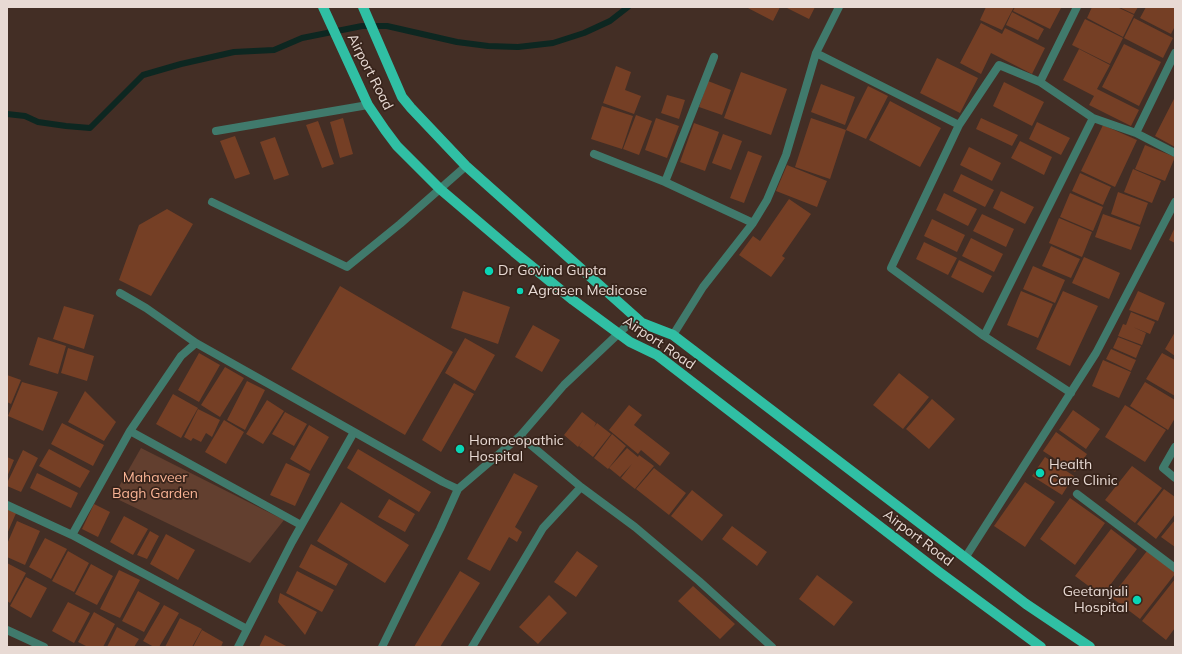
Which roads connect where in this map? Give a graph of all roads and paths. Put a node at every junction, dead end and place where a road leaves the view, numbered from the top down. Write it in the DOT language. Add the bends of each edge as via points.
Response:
graph roads {
  1 [pos="323,7"];
  2 [pos="363,7"];
  3 [pos="839,7"];
  4 [pos="1077,7"];
  5 [pos="816,53"];
  6 [pos="1175,53"];
  7 [pos="714,57"];
  8 [pos="1040,82"];
  9 [pos="367,103"];
  10 [pos="1093,118"];
  11 [pos="959,125"];
  12 [pos="216,131"];
  13 [pos="1136,133"];
  14 [pos="1175,153"];
  15 [pos="594,154"];
  16 [pos="466,166"];
  17 [pos="665,182"];
  18 [pos="440,189"];
  19 [pos="212,202"];
  20 [pos="1175,202"];
  21 [pos="753,223"];
  22 [pos="120,293"];
  23 [pos="636,317"];
  24 [pos="619,333"];
  25 [pos="673,335"];
  26 [pos="984,336"];
  27 [pos="196,343"];
  28 [pos="1071,393"];
  29 [pos="130,431"];
  30 [pos="354,432"];
  31 [pos="520,436"];
  32 [pos="1175,447"];
  33 [pos="1175,478"];
  34 [pos="581,487"];
  35 [pos="458,489"];
  36 [pos="1077,494"];
  37 [pos="7,505"];
  38 [pos="301,525"];
  39 [pos="72,535"];
  40 [pos="965,558"];
  41 [pos="1175,568"];
  42 [pos="247,629"];
  43 [pos="7,630"];
  44 [pos="44,647"];
  45 [pos="238,647"];
  46 [pos="382,647"];
  47 [pos="472,647"];
  48 [pos="772,647"];
  49 [pos="1041,647"];
  50 [pos="1090,647"];
  1 -- 9 [label="main road, Airport Road"];
  2 -- 16 [label="main road, Airport Road" via="402,97"];
  3 -- 5 [label="street"];
  4 -- 8 [label="street"];
  5 -- 11 [label="street"];
  5 -- 21 [label="street" via="786,155 767,200"];
  6 -- 13 [label="street"];
  7 -- 17 [label="street"];
  8 -- 10 [label="street"];
  8 -- 11 [label="street" via="999,65"];
  9 -- 12 [label="street"];
  9 -- 18 [label="main road, Airport Road" via="397,146"];
  10 -- 13 [label="street"];
  10 -- 26 [label="street"];
  11 -- 26 [label="street" via="891,268"];
  13 -- 14 [label="street"];
  15 -- 17 [label="street"];
  16 -- 18 [label="street"];
  16 -- 23 [label="main road, Airport Road"];
  17 -- 21 [label="street"];
  18 -- 19 [label="street" via="347,267"];
  18 -- 24 [label="main road, Airport Road" via="573,300"];
  20 -- 28 [label="street" via="1096,353"];
  21 -- 25 [label="street" via="703,287"];
  22 -- 27 [label="street"];
  23 -- 24 [label="street"];
  23 -- 25 [label="main road, Airport Road" via="642,323"];
  24 -- 31 [label="street" via="564,385"];
  24 -- 49 [label="main road, Airport Road" via="630,342 657,355 939,572"];
  25 -- 40 [label="main road, Airport Road"];
  26 -- 28 [label="street"];
  27 -- 29 [label="street" via="181,356"];
  27 -- 30 [label="street"];
  28 -- 40 [label="street"];
  29 -- 38 [label="street"];
  29 -- 39 [label="street"];
  30 -- 35 [label="street"];
  30 -- 38 [label="street"];
  31 -- 34 [label="street"];
  31 -- 35 [label="street"];
  32 -- 33 [label="street" via="1164,468"];
  34 -- 47 [label="street" via="543,528"];
  34 -- 48 [label="street" via="635,527"];
  35 -- 46 [label="street"];
  36 -- 41 [label="street"];
  37 -- 39 [label="street"];
  38 -- 42 [label="street"];
  39 -- 42 [label="street"];
  40 -- 50 [label="main road, Airport Road" via="1026,604"];
  42 -- 45 [label="street"];
  43 -- 44 [label="street"];
}
